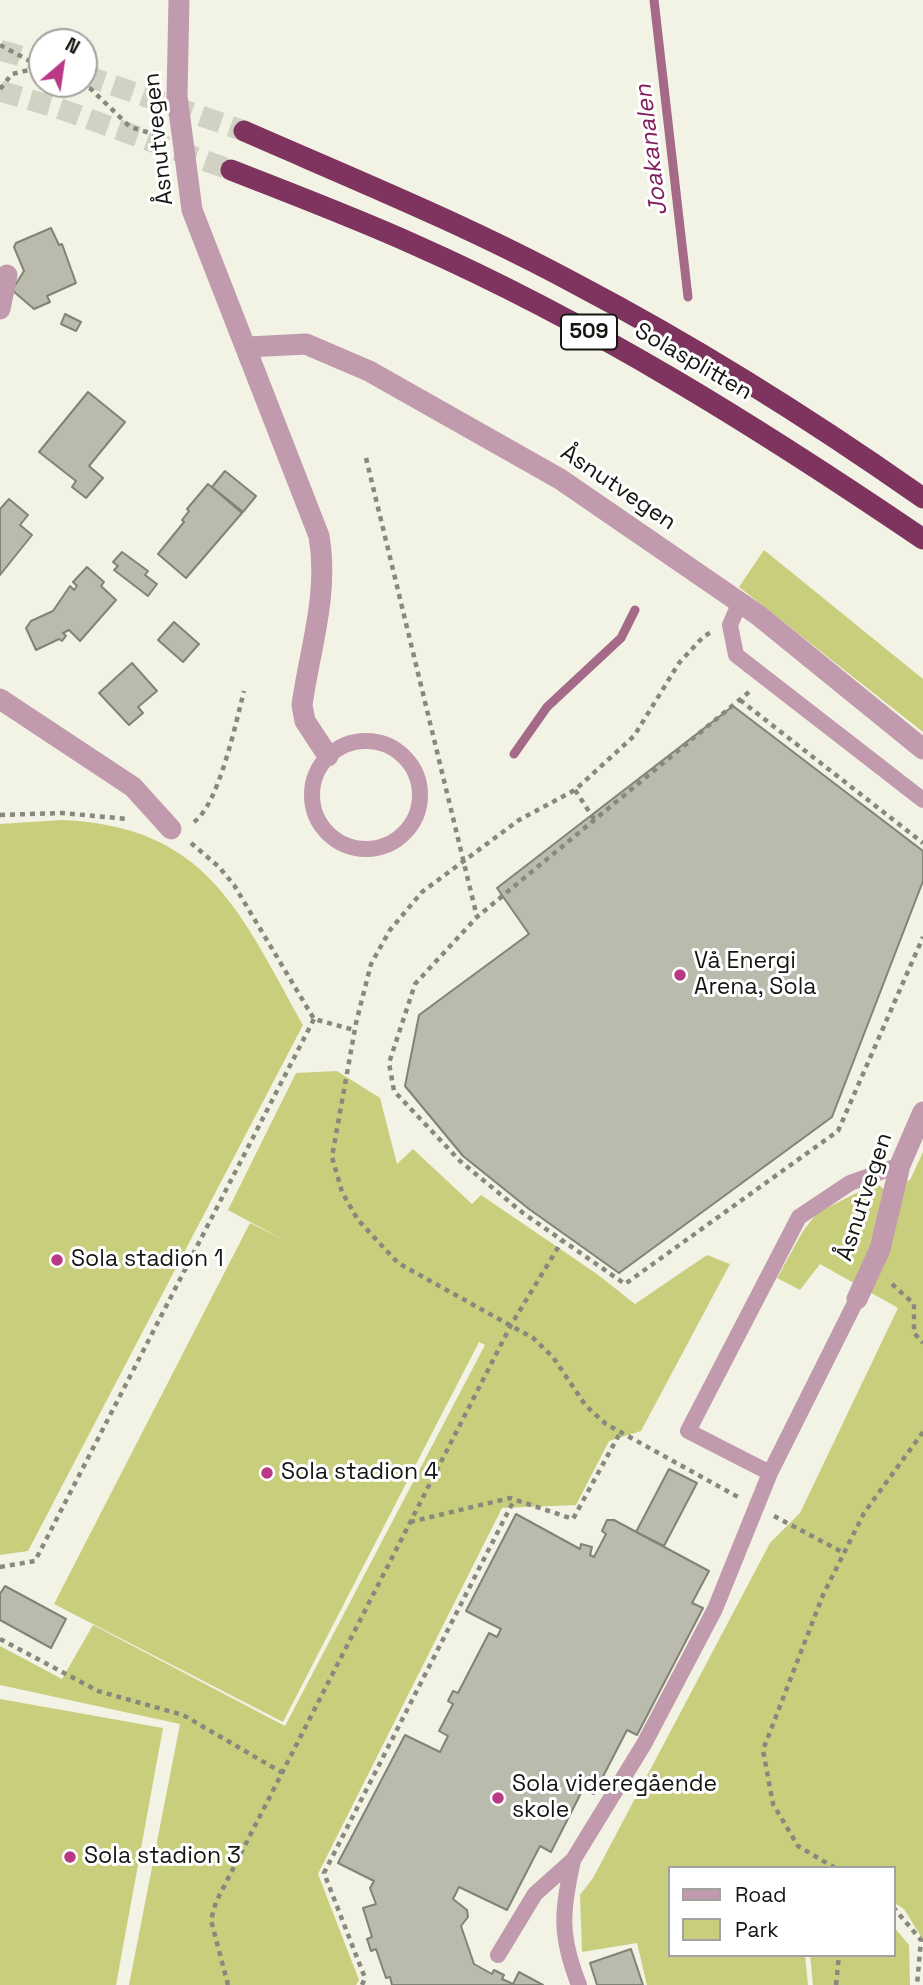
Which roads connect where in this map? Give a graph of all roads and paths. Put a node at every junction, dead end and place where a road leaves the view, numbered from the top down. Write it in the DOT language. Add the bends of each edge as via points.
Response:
graph roads {
  1 [pos="179,0"];
  2 [pos="0,45"];
  3 [pos="28,59"];
  4 [pos="28,70"];
  5 [pos="0,89"];
  6 [pos="98,96"];
  7 [pos="244,131"];
  8 [pos="162,136"];
  9 [pos="231,170"];
  10 [pos="7,275"];
  11 [pos="0,309"];
  12 [pos="248,347"];
  13 [pos="366,458"];
  14 [pos="923,498"];
  15 [pos="923,539"];
  16 [pos="740,602"];
  17 [pos="730,625"];
  18 [pos="766,678"];
  19 [pos="244,691"];
  20 [pos="0,699"];
  21 [pos="740,700"];
  22 [pos="923,749"];
  23 [pos="328,756"];
  24 [pos="575,790"];
  25 [pos="923,800"];
  26 [pos="0,815"];
  27 [pos="594,819"];
  28 [pos="171,829"];
  29 [pos="923,843"];
  30 [pos="462,865"];
  31 [pos="477,917"];
  32 [pos="923,937"];
  33 [pos="313,1019"];
  34 [pos="354,1030"];
  35 [pos="923,1112"];
  36 [pos="900,1165"];
  37 [pos="529,1209"];
  38 [pos="523,1213"];
  39 [pos="562,1241"];
  40 [pos="889,1292"];
  41 [pos="857,1298"];
  42 [pos="511,1325"];
  43 [pos="923,1343"];
  44 [pos="923,1432"];
  45 [pos="620,1433"];
  46 [pos="770,1473"];
  47 [pos="514,1500"];
  48 [pos="756,1507"];
  49 [pos="410,1523"];
  50 [pos="844,1553"];
  51 [pos="0,1567"];
  52 [pos="0,1639"];
  53 [pos="281,1772"];
  54 [pos="573,1860"];
  55 [pos="832,1866"];
  56 [pos="895,1909"];
  57 [pos="498,1955"];
  58 [pos="839,1957"];
  59 [pos="228,1985"];
  60 [pos="362,1985"];
  61 [pos="579,1985"];
  62 [pos="836,1985"];
  63 [pos="917,1985"];
  1 -- 12 [label="street, Åsnutvegen" via="177,96 192,210"];
  2 -- 3 [label="path"];
  4 -- 5 [label="path" via="12,74"];
  6 -- 8 [label="path" via="130,127"];
  7 -- 14 [label="highway, Solasplitten / 509" via="428,211 576,283 755,388"];
  9 -- 15 [label="highway, Solasplitten / 509" via="414,244 560,316 793,453"];
  10 -- 11 [label="street"];
  12 -- 16 [label="street, Åsnutvegen" via="306,344 369,371 560,479"];
  12 -- 23 [label="street, Åsnutvegen" via="319,536 323,594 302,705 305,721"];
  13 -- 30 [label="path"];
  16 -- 17 [label="lane"];
  16 -- 22 [label="street, Åsnutvegen"];
  17 -- 18 [label="lane" via="736,655"];
  17 -- 24 [label="path" via="704,636 679,663 634,736"];
  18 -- 21 [label="path"];
  18 -- 25 [label="lane"];
  19 -- 28 [label="path" via="203,816"];
  20 -- 28 [label="street" via="133,787"];
  21 -- 27 [label="path"];
  21 -- 29 [label="path"];
  23 -- 23 [label="lane" via="318,771 313,797 320,823 332,837 366,849 384,847 400,838 419,809 421,792 407,760 394,748 360,741"];
  24 -- 27 [label="path"];
  24 -- 30 [label="path" via="519,820"];
  26 -- 28 [label="path" via="104,815"];
  27 -- 31 [label="path"];
  28 -- 33 [label="path" via="234,885"];
  30 -- 31 [label="path"];
  30 -- 34 [label="path" via="422,892 390,930 371,964"];
  31 -- 38 [label="path" via="415,984 389,1063 394,1091 460,1161"];
  32 -- 39 [label="path" via="838,1130 625,1284"];
  33 -- 34 [label="path"];
  33 -- 51 [label="path" via="35,1561"];
  34 -- 42 [label="path" via="332,1157 342,1192 358,1220 398,1263"];
  35 -- 36 [label="street, Åsnutvegen"];
  36 -- 41 [label="street, Åsnutvegen" via="880,1249"];
  36 -- 46 [label="lane" via="850,1183 799,1217 688,1431"];
  37 -- 38 [label="path"];
  38 -- 39 [label="path"];
  39 -- 42 [label="path"];
  40 -- 43 [label="path" via="893,1284 914,1304 914,1333"];
  41 -- 46 [label="lane"];
  42 -- 45 [label="path" via="553,1357 586,1406"];
  42 -- 49 [label="path"];
  44 -- 50 [label="path" via="864,1513"];
  45 -- 47 [label="path" via="573,1519"];
  45 -- 48 [label="path"];
  46 -- 48 [label="lane"];
  47 -- 49 [label="path"];
  47 -- 60 [label="path" via="324,1873 365,1978"];
  48 -- 50 [label="path"];
  48 -- 54 [label="lane" via="709,1621 644,1744"];
  49 -- 53 [label="path"];
  50 -- 55 [label="path" via="763,1750 779,1815 798,1846"];
  52 -- 53 [label="path" via="97,1690 183,1715"];
  53 -- 59 [label="path" via="211,1920"];
  54 -- 57 [label="lane" via="535,1894"];
  54 -- 61 [label="lane" via="564,1902 565,1948"];
  56 -- 63 [label="path" via="921,1940"];
  58 -- 62 [label="path"];
}
